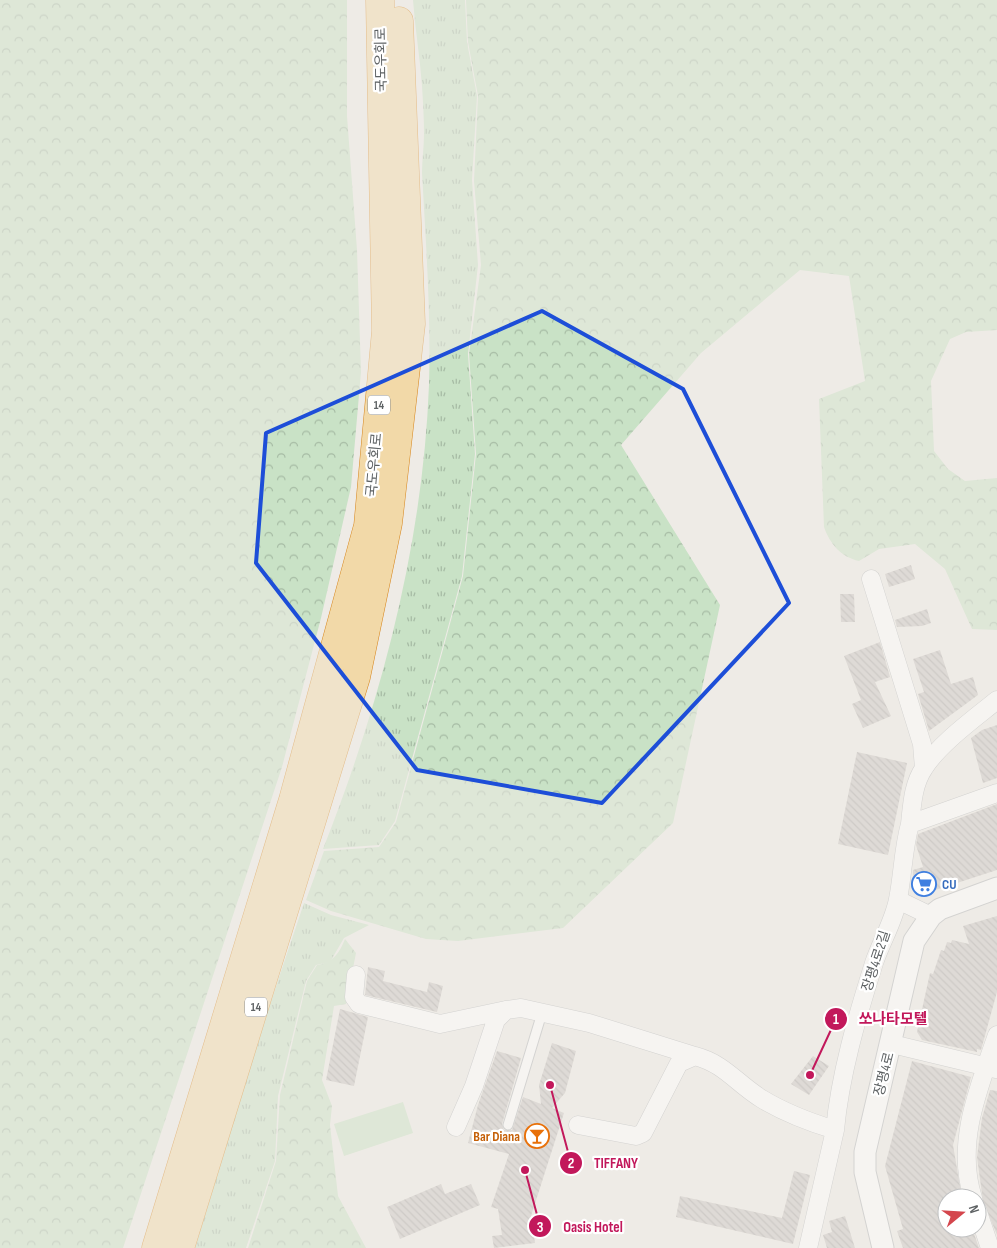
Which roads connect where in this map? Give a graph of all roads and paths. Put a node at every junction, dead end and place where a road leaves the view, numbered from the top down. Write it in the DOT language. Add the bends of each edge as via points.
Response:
graph roads {
  1 [pos="380,0"];
  2 [pos="398,0"];
  3 [pos="871,579"];
  4 [pos="997,700"];
  5 [pos="924,768"];
  6 [pos="997,793"];
  7 [pos="306,800"];
  8 [pos="910,824"];
  9 [pos="997,888"];
  10 [pos="898,900"];
  11 [pos="931,916"];
  12 [pos="356,975"];
  13 [pos="506,1010"];
  14 [pos="542,1013"];
  15 [pos="997,1035"];
  16 [pos="892,1044"];
  17 [pos="695,1056"];
  18 [pos="992,1068"];
  19 [pos="508,1125"];
  20 [pos="578,1125"];
  21 [pos="456,1127"];
  22 [pos="835,1130"];
  23 [pos="970,1188"];
  24 [pos="179,1214"];
  25 [pos="156,1248"];
  26 [pos="180,1248"];
  27 [pos="808,1248"];
  28 [pos="883,1248"];
  1 -- 7 [label="highway, 국도우회로 / 14" via="386,331 368,526"];
  2 -- 7 [label="highway, 국도우회로 / 14" via="411,324 380,569 356,677"];
  3 -- 5 [label="street" via="922,744"];
  4 -- 5 [label="street" via="958,732"];
  5 -- 8 [label="street, 장평4로2길" via="912,798"];
  6 -- 8 [label="street"];
  7 -- 24 [label="highway, 14"];
  8 -- 10 [label="street, 장평4로2길" via="903,849"];
  9 -- 11 [label="street, 장평4로"];
  10 -- 11 [label="street"];
  10 -- 22 [label="street, 장평4로2길" via="874,962"];
  11 -- 16 [label="street, 장평4로" via="914,941"];
  12 -- 13 [label="street" via="354,997 359,1004 440,1024"];
  13 -- 14 [label="street" via="521,1008"];
  13 -- 21 [label="street" via="496,1020 474,1086"];
  14 -- 17 [label="street" via="589,1023"];
  14 -- 19 [label="lane"];
  15 -- 18 [label="street"];
  16 -- 18 [label="street"];
  16 -- 28 [label="street, 장평4로" via="865,1152 867,1180"];
  17 -- 20 [label="street" via="679,1063 643,1133 636,1136"];
  17 -- 22 [label="street" via="722,1066 761,1099 801,1120"];
  18 -- 23 [label="street" via="967,1132"];
  22 -- 27 [label="street, 장평4로2길"];
  24 -- 25 [label="highway, 14"];
  24 -- 26 [label="highway, 14"];
}
